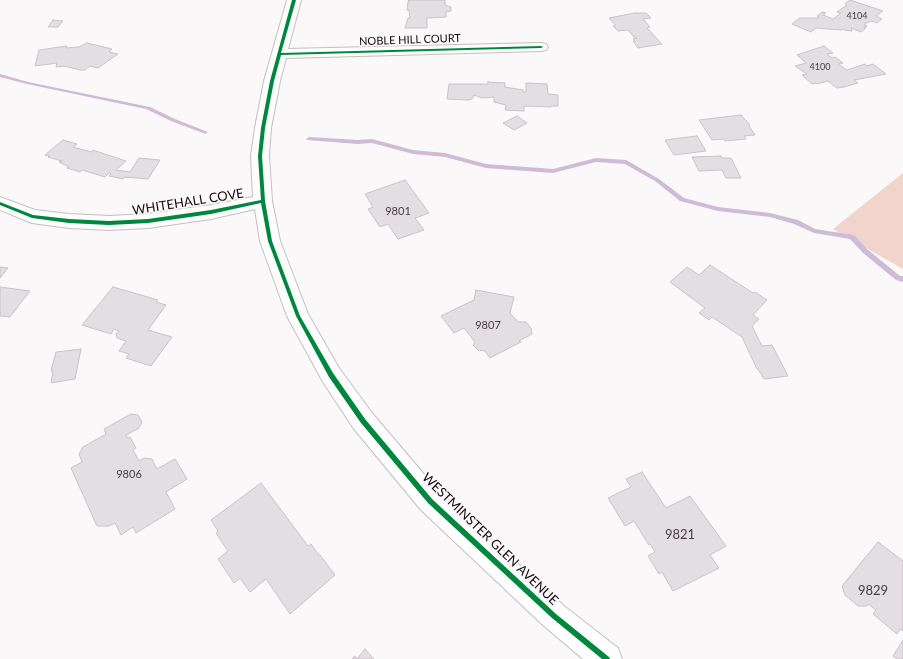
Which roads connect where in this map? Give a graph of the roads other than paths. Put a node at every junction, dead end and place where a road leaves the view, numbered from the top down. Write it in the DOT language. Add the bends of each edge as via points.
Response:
graph roads {
  1 [pos="294,0"];
  2 [pos="541,47"];
  3 [pos="279,54"];
  4 [pos="262,201"];
  5 [pos="0,203"];
  6 [pos="607,659"];
  1 -- 3 [label="street, WESTMINSTER GLEN AVENUE"];
  2 -- 3 [label="street, NOBLE HILL COURT"];
  3 -- 4 [label="street, WESTMINSTER GLEN AVENUE" via="263,128 260,156"];
  4 -- 5 [label="street, WHITEHALL COVE" via="148,222 109,223 32,216"];
  4 -- 6 [label="street, WESTMINSTER GLEN AVENUE" via="270,241 298,316 331,375 363,421 430,501 554,616"];
}
